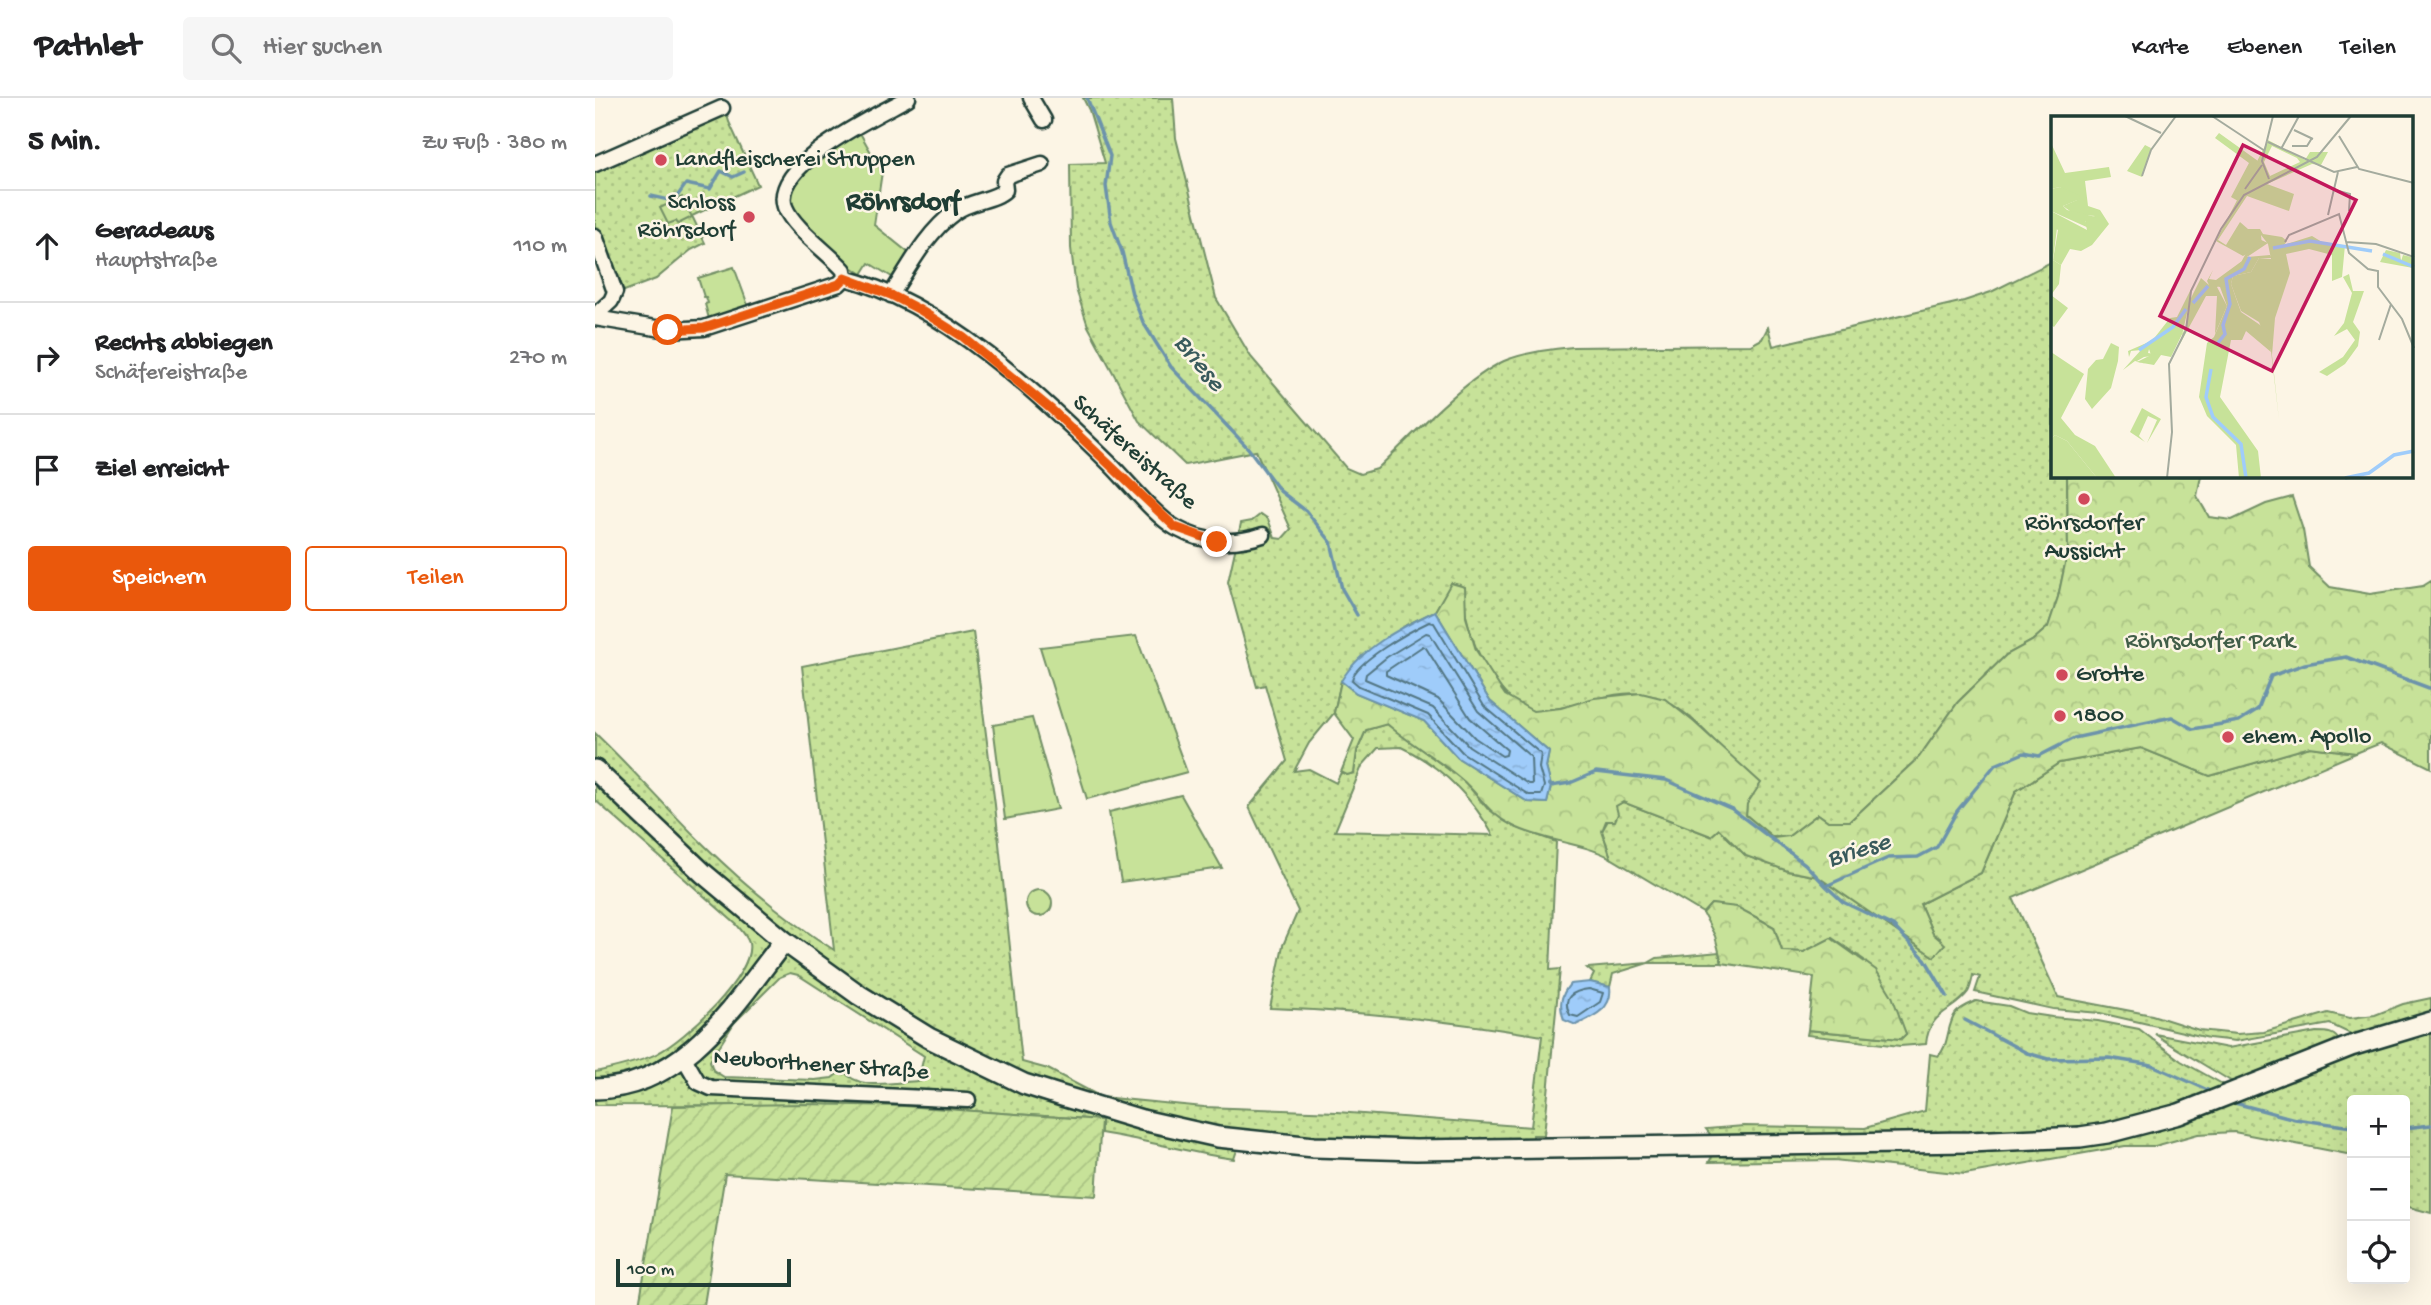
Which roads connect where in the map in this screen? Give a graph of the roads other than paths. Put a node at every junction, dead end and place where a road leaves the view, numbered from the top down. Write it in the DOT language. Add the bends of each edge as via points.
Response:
graph roads {
  1 [pos="908,98"];
  2 [pos="1031,98"];
  3 [pos="722,108"];
  4 [pos="1044,120"];
  5 [pos="595,164"];
  6 [pos="1042,164"];
  7 [pos="595,236"];
  8 [pos="845,278"];
  9 [pos="891,295"];
  10 [pos="598,318"];
  11 [pos="1263,535"];
  12 [pos="595,770"];
  13 [pos="784,941"];
  14 [pos="2431,1023"];
  15 [pos="684,1058"];
  16 [pos="595,1089"];
  17 [pos="968,1100"];
  1 -- 8 [label="street" via="812,156 785,188 786,208 795,222"];
  2 -- 4 [label="street"];
  3 -- 5 [label="street"];
  6 -- 9 [label="street" via="1008,175 1001,194 956,210 927,242"];
  7 -- 10 [label="street" via="615,292"];
  8 -- 9 [label="street, Schäfereistraße"];
  8 -- 10 [label="street" via="839,284 704,328 668,330"];
  9 -- 11 [label="street, Schäfereistraße" via="963,337 1018,380 1175,527 1217,542 1247,541"];
  12 -- 13 [label="main road" via="703,873"];
  13 -- 14 [label="main road" via="929,1038 1024,1084 1142,1120 1218,1137 1314,1147 1416,1150 2041,1140 2108,1133 2179,1114 2351,1046"];
  13 -- 15 [label="main road, Neuborthener Straße" via="719,1023"];
  15 -- 16 [label="main road, Neuborthener Straße" via="630,1085"];
  15 -- 17 [label="street, Neuborthener Straße" via="698,1082 711,1088"];
}
